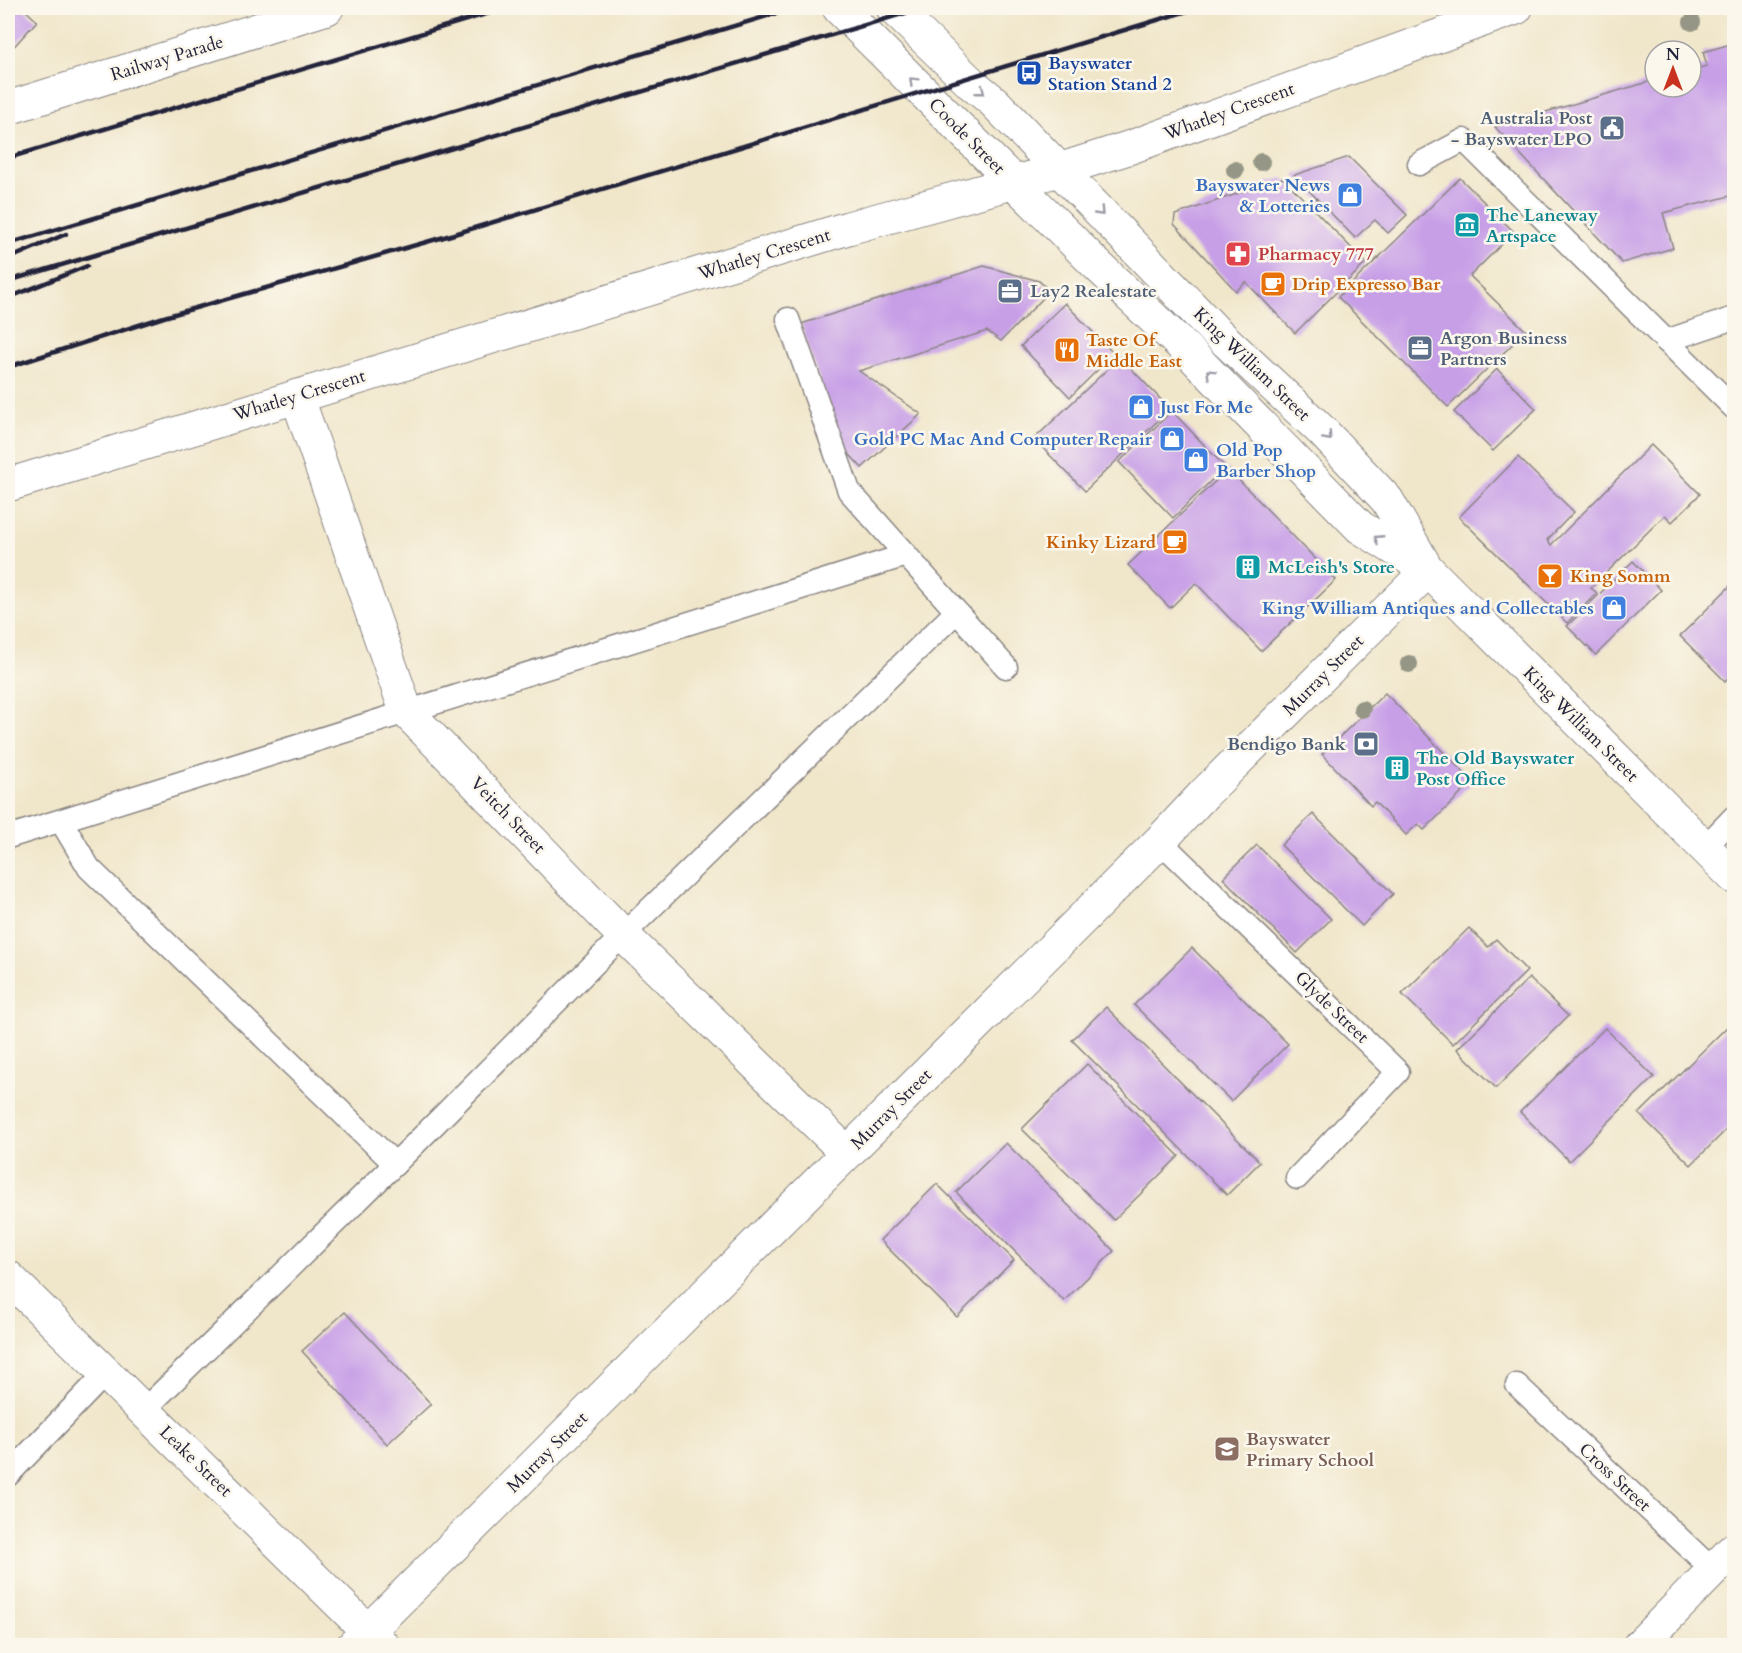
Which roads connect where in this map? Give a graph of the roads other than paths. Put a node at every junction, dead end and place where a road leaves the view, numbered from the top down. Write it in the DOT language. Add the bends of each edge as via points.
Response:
graph roads {
  1 [pos="327,8"];
  2 [pos="839,8"];
  3 [pos="893,8"];
  4 [pos="1516,8"];
  5 [pos="8,108"];
  6 [pos="1419,164"];
  7 [pos="1059,170"];
  8 [pos="1014,183"];
  9 [pos="1095,263"];
  10 [pos="788,318"];
  11 [pos="1734,318"];
  12 [pos="1666,341"];
  13 [pos="297,396"];
  14 [pos="1734,408"];
  15 [pos="8,485"];
  16 [pos="906,555"];
  17 [pos="1428,570"];
  18 [pos="956,612"];
  19 [pos="1006,667"];
  20 [pos="406,711"];
  21 [pos="1734,817"];
  22 [pos="61,821"];
  23 [pos="8,837"];
  24 [pos="1160,841"];
  25 [pos="1705,847"];
  26 [pos="1734,877"];
  27 [pos="623,935"];
  28 [pos="847,1153"];
  29 [pos="395,1164"];
  30 [pos="1297,1178"];
  31 [pos="8,1277"];
  32 [pos="106,1373"];
  33 [pos="1517,1385"];
  34 [pos="144,1410"];
  35 [pos="8,1475"];
  36 [pos="1724,1559"];
  37 [pos="368,1640"];
  38 [pos="1639,1646"];
  1 -- 5 [label="main road, Railway Parade"];
  8 -- 2 [label="main road, Coode Street, one-way"];
  3 -- 7 [label="main road, one-way" via="994,102"];
  4 -- 7 [label="main road, Whatley Crescent"];
  6 -- 12 [label="lane" via="1464,140"];
  7 -- 8 [label="main road, Whatley Crescent"];
  7 -- 17 [label="main road, King William Street, one-way" via="1387,500"];
  8 -- 9 [label="main road, Coode Street"];
  8 -- 13 [label="main road, Whatley Crescent" via="848,228"];
  17 -- 9 [label="main road, King William Street, one-way" via="1360,527 1190,353"];
  10 -- 16 [label="lane" via="849,491"];
  11 -- 12 [label="lane"];
  12 -- 14 [label="lane"];
  13 -- 15 [label="main road, Whatley Crescent"];
  13 -- 20 [label="main road, Veitch Street"];
  16 -- 18 [label="lane"];
  16 -- 20 [label="lane"];
  17 -- 24 [label="main road, Murray Street"];
  17 -- 25 [label="main road, King William Street"];
  18 -- 19 [label="lane"];
  18 -- 27 [label="lane"];
  20 -- 22 [label="lane"];
  20 -- 27 [label="main road, Veitch Street"];
  21 -- 25 [label="lane"];
  22 -- 23 [label="lane"];
  22 -- 29 [label="lane" via="89,868"];
  24 -- 28 [label="main road, Murray Street"];
  24 -- 30 [label="lane, Glyde Street" via="1398,1072"];
  25 -- 26 [label="main road, King William Street"];
  27 -- 28 [label="main road, Veitch Street"];
  27 -- 29 [label="lane"];
  28 -- 37 [label="main road, Murray Street"];
  29 -- 34 [label="lane"];
  31 -- 32 [label="main road, Leake Street"];
  32 -- 34 [label="main road, Leake Street"];
  32 -- 35 [label="lane"];
  33 -- 36 [label="lane, Cross Street"];
  34 -- 37 [label="main road, Leake Street"];
  36 -- 38 [label="main road"];
}
